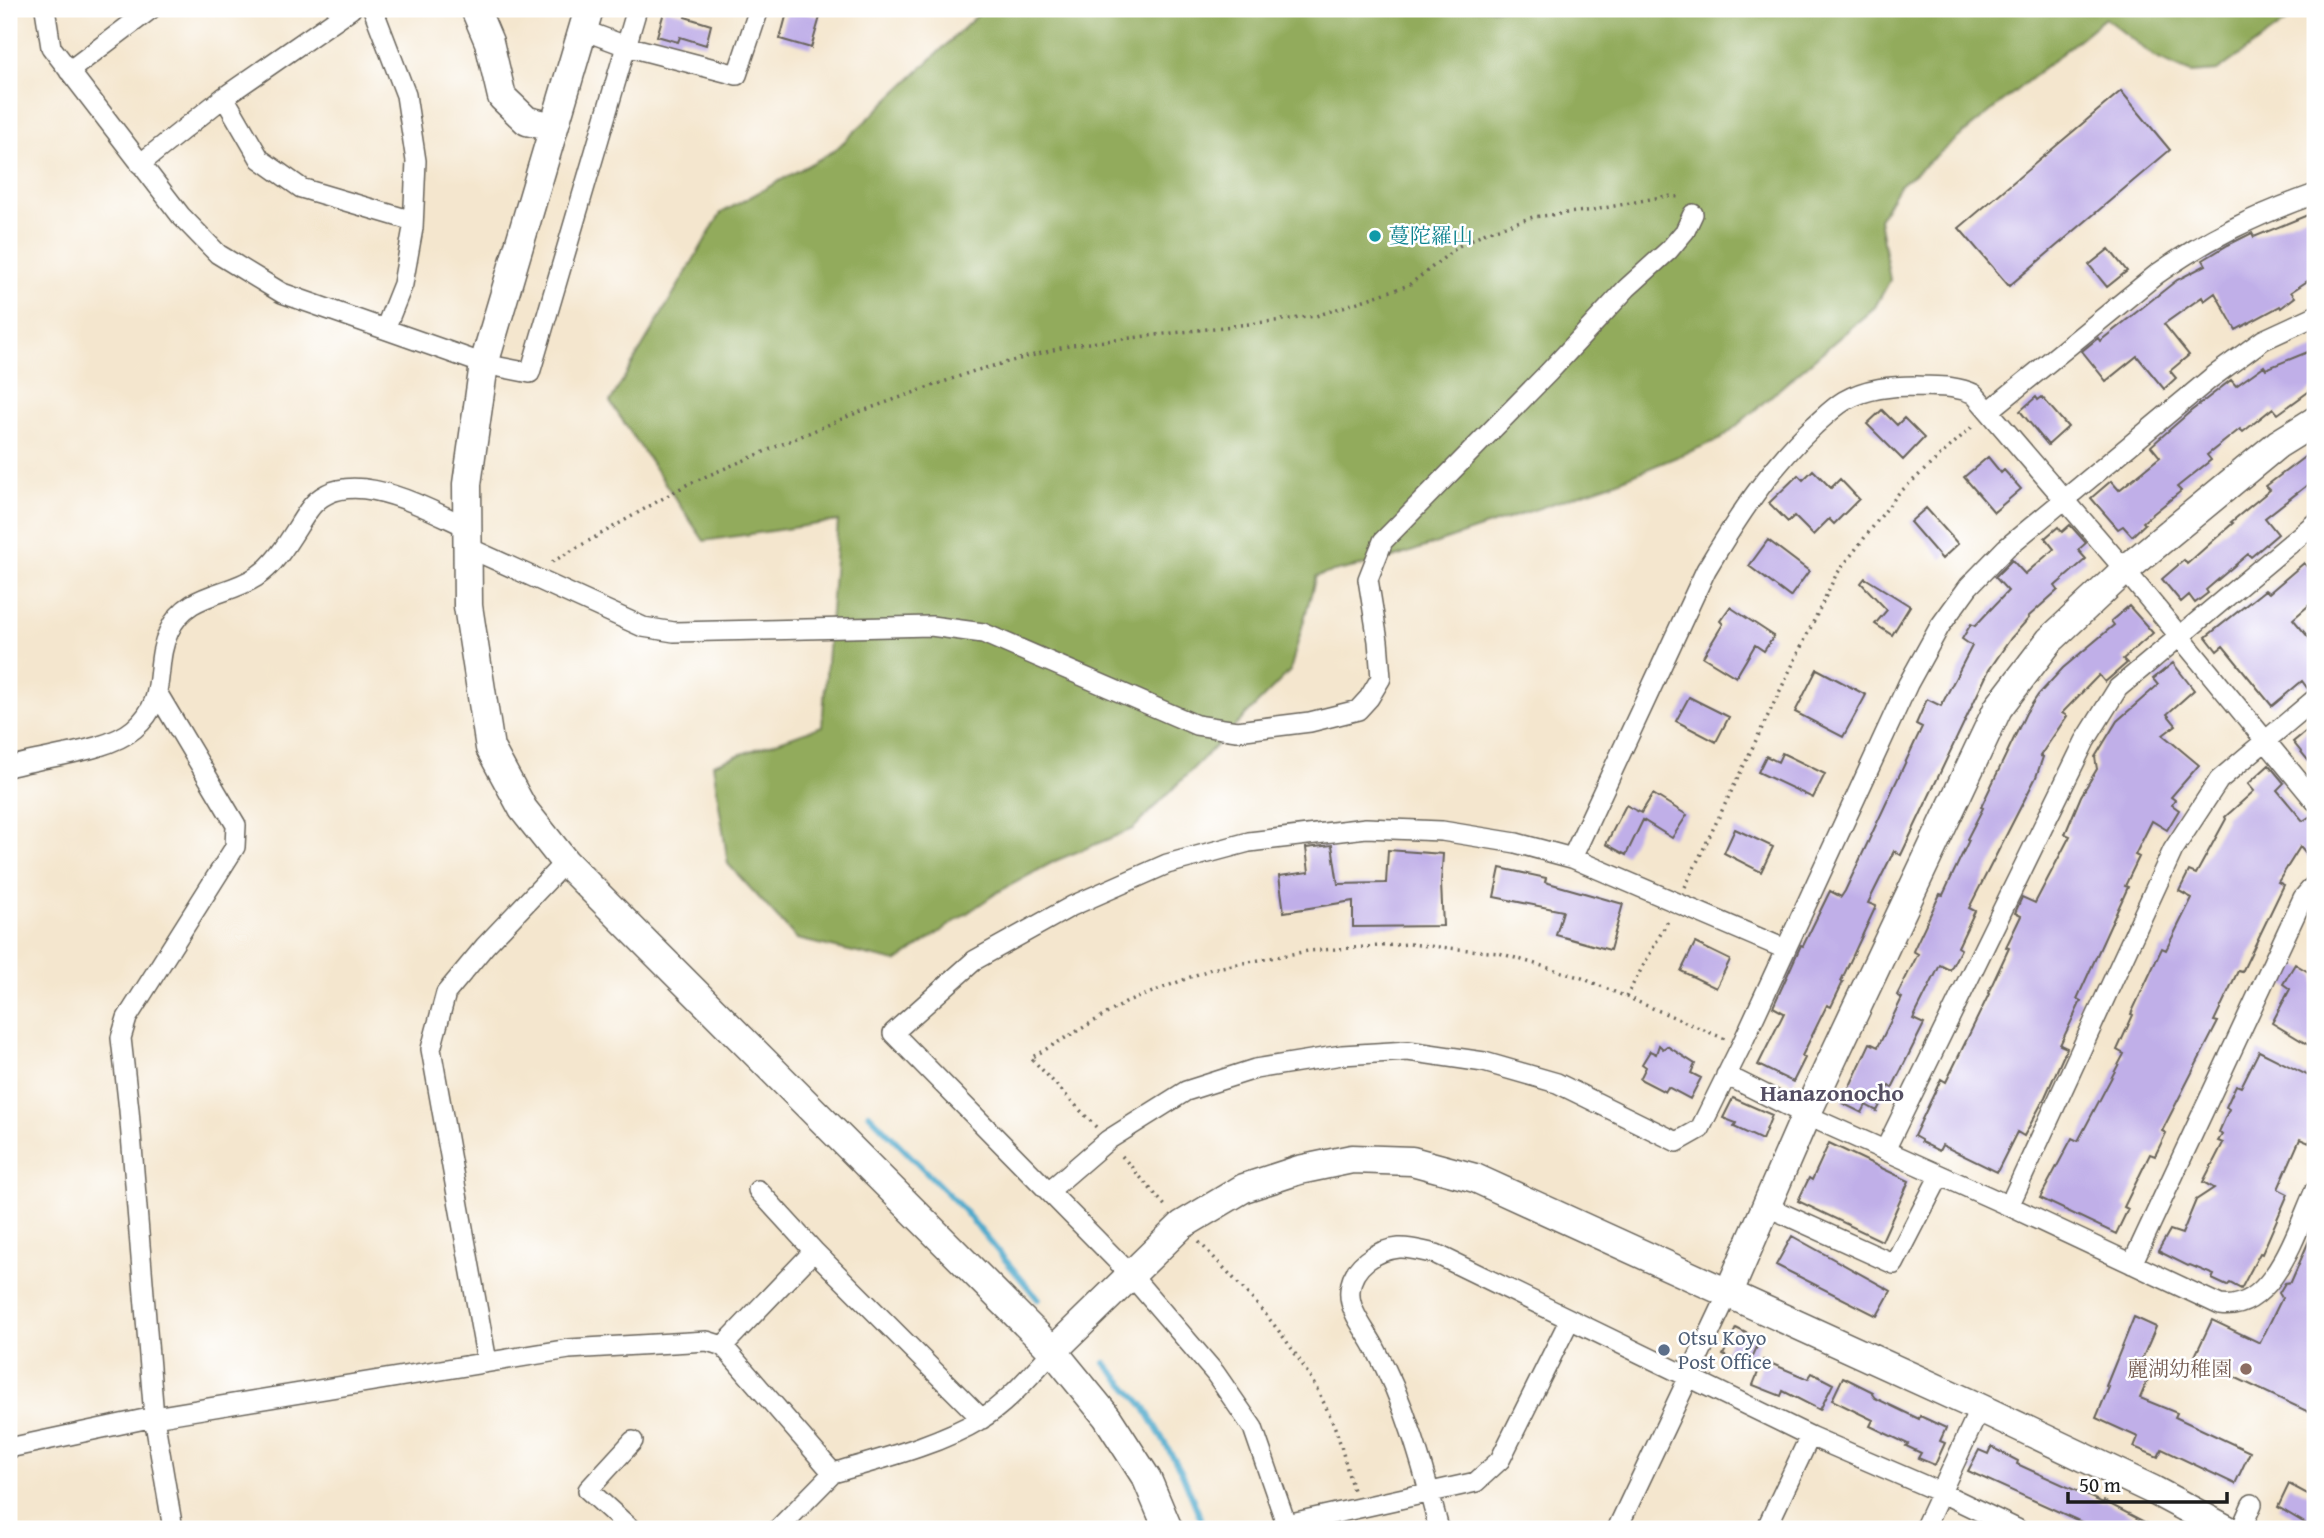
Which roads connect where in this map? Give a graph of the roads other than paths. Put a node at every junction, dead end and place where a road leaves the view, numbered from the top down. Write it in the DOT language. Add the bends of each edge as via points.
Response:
graph roads {
  1 [pos="45,9"];
  2 [pos="151,9"];
  3 [pos="351,9"];
  4 [pos="373,9"];
  5 [pos="475,9"];
  6 [pos="637,9"];
  7 [pos="759,9"];
  8 [pos="586,19"];
  9 [pos="626,46"];
  10 [pos="69,71"];
  11 [pos="224,97"];
  12 [pos="554,127"];
  13 [pos="140,164"];
  14 [pos="2315,194"];
  15 [pos="1693,214"];
  16 [pos="413,221"];
  17 [pos="2315,316"];
  18 [pos="385,329"];
  19 [pos="484,365"];
  20 [pos="1989,411"];
  21 [pos="2315,421"];
  22 [pos="2063,500"];
  23 [pos="2315,523"];
  24 [pos="467,537"];
  25 [pos="2125,570"];
  26 [pos="2179,638"];
  27 [pos="158,694"];
  28 [pos="2315,699"];
  29 [pos="2266,741"];
  30 [pos="9,767"];
  31 [pos="2315,801"];
  32 [pos="1572,858"];
  33 [pos="565,862"];
  34 [pos="2315,884"];
  35 [pos="1785,949"];
  36 [pos="1726,1075"];
  37 [pos="1805,1115"];
  38 [pos="1885,1150"];
  39 [pos="1940,1175"];
  40 [pos="758,1190"];
  41 [pos="2315,1190"];
  42 [pos="1049,1191"];
  43 [pos="1766,1206"];
  44 [pos="2010,1206"];
  45 [pos="814,1251"];
  46 [pos="2132,1264"];
  47 [pos="1130,1274"];
  48 [pos="1728,1294"];
  49 [pos="1570,1318"];
  50 [pos="723,1346"];
  51 [pos="1053,1351"];
  52 [pos="487,1362"];
  53 [pos="1688,1376"];
  54 [pos="1980,1408"];
  55 [pos="154,1417"];
  56 [pos="982,1419"];
  57 [pos="1810,1436"];
  58 [pos="633,1441"];
  59 [pos="9,1448"];
  60 [pos="833,1473"];
  61 [pos="1429,1492"];
  62 [pos="1941,1493"];
  63 [pos="2252,1504"];
  64 [pos="1288,1527"];
  65 [pos="173,1529"];
  66 [pos="631,1529"];
  67 [pos="778,1529"];
  68 [pos="1168,1529"];
  69 [pos="1439,1529"];
  70 [pos="1617,1529"];
  71 [pos="1766,1529"];
  72 [pos="1924,1529"];
  73 [pos="2017,1529"];
  74 [pos="2226,1529"];
  75 [pos="2241,1529"];
  1 -- 10 [label="street" via="51,47"];
  2 -- 10 [label="street"];
  3 -- 11 [label="street"];
  4 -- 16 [label="street" via="406,95 416,161"];
  5 -- 12 [label="street" via="489,42 502,97 527,121"];
  6 -- 9 [label="street"];
  7 -- 9 [label="street" via="737,75"];
  8 -- 9 [label="street"];
  8 -- 12 [label="street"];
  9 -- 19 [label="street" via="530,373"];
  10 -- 13 [label="street"];
  11 -- 13 [label="street"];
  11 -- 16 [label="street" via="260,159 301,188"];
  12 -- 19 [label="street"];
  13 -- 18 [label="street" via="218,254 282,293"];
  14 -- 20 [label="street" via="2218,234 2186,253"];
  15 -- 24 [label="street" via="1669,250 1383,541 1368,579 1381,678 1358,710 1310,722 1237,731 1196,725 983,634 930,626 674,632 643,627 529,576"];
  16 -- 18 [label="street" via="403,284"];
  17 -- 22 [label="street" via="2247,351"];
  18 -- 19 [label="street"];
  19 -- 24 [label="street" via="467,484"];
  20 -- 22 [label="street"];
  20 -- 32 [label="street" via="1963,388 1871,390 1843,401 1798,441 1762,484 1706,570"];
  21 -- 25 [label="street" via="2278,444"];
  22 -- 25 [label="street"];
  22 -- 35 [label="street" via="2006,548 1969,586 1940,626 1908,684"];
  23 -- 26 [label="street"];
  24 -- 27 [label="street" via="418,504 366,488 334,489 312,504 269,567 253,579 187,606 169,632"];
  24 -- 33 [label="street" via="468,606 490,748 523,810"];
  25 -- 26 [label="street"];
  25 -- 37 [label="street" via="2050,640 1998,708"];
  26 -- 29 [label="street"];
  26 -- 38 [label="street" via="2118,688 2085,741"];
  27 -- 30 [label="street" via="147,716 113,743"];
  27 -- 55 [label="street" via="236,825 235,847 127,1018 121,1038"];
  28 -- 29 [label="street"];
  29 -- 31 [label="street"];
  29 -- 44 [label="street" via="2219,780 2173,850"];
  32 -- 35 [label="street"];
  32 -- 42 [label="street" via="1442,831 1366,828 1249,842 1167,864 1072,906 975,960 893,1033"];
  33 -- 51 [label="street"];
  33 -- 52 [label="street" via="446,993 431,1049"];
  34 -- 46 [label="street" via="2303,898"];
  35 -- 36 [label="street"];
  36 -- 37 [label="street"];
  36 -- 42 [label="street" via="1700,1129 1677,1142 1557,1083 1484,1062 1408,1051 1342,1055 1255,1069 1186,1091 1108,1140"];
  37 -- 38 [label="street"];
  37 -- 43 [label="street"];
  38 -- 39 [label="street"];
  39 -- 43 [label="street" via="1894,1264"];
  39 -- 44 [label="street"];
  40 -- 45 [label="street"];
  41 -- 46 [label="street" via="2274,1278 2240,1304 2213,1303"];
  42 -- 47 [label="street"];
  43 -- 48 [label="street"];
  44 -- 46 [label="street"];
  45 -- 50 [label="street"];
  45 -- 56 [label="street"];
  47 -- 48 [label="street" via="1182,1225 1244,1188 1299,1170 1352,1160 1412,1161 1475,1178"];
  47 -- 51 [label="street"];
  47 -- 64 [label="street" via="1215,1373 1253,1428"];
  48 -- 53 [label="street"];
  48 -- 54 [label="street"];
  49 -- 53 [label="street"];
  49 -- 61 [label="street" via="1500,1460 1476,1482"];
  49 -- 61 [label="street" via="1436,1254 1399,1248 1373,1256 1355,1271 1350,1292 1359,1322 1408,1422"];
  50 -- 52 [label="street" via="707,1341 569,1349"];
  50 -- 60 [label="street"];
  51 -- 56 [label="street"];
  51 -- 68 [label="street" via="1107,1417 1141,1469"];
  52 -- 55 [label="street"];
  53 -- 57 [label="street"];
  53 -- 70 [label="street"];
  54 -- 62 [label="street"];
  54 -- 74 [label="street"];
  55 -- 59 [label="street"];
  55 -- 65 [label="street"];
  56 -- 60 [label="street" via="917,1448"];
  57 -- 62 [label="street"];
  57 -- 71 [label="street"];
  58 -- 66 [label="street" via="588,1490"];
  60 -- 67 [label="street"];
  61 -- 64 [label="street"];
  61 -- 69 [label="street"];
  62 -- 72 [label="street"];
  62 -- 73 [label="street"];
  63 -- 75 [label="street"];
}
